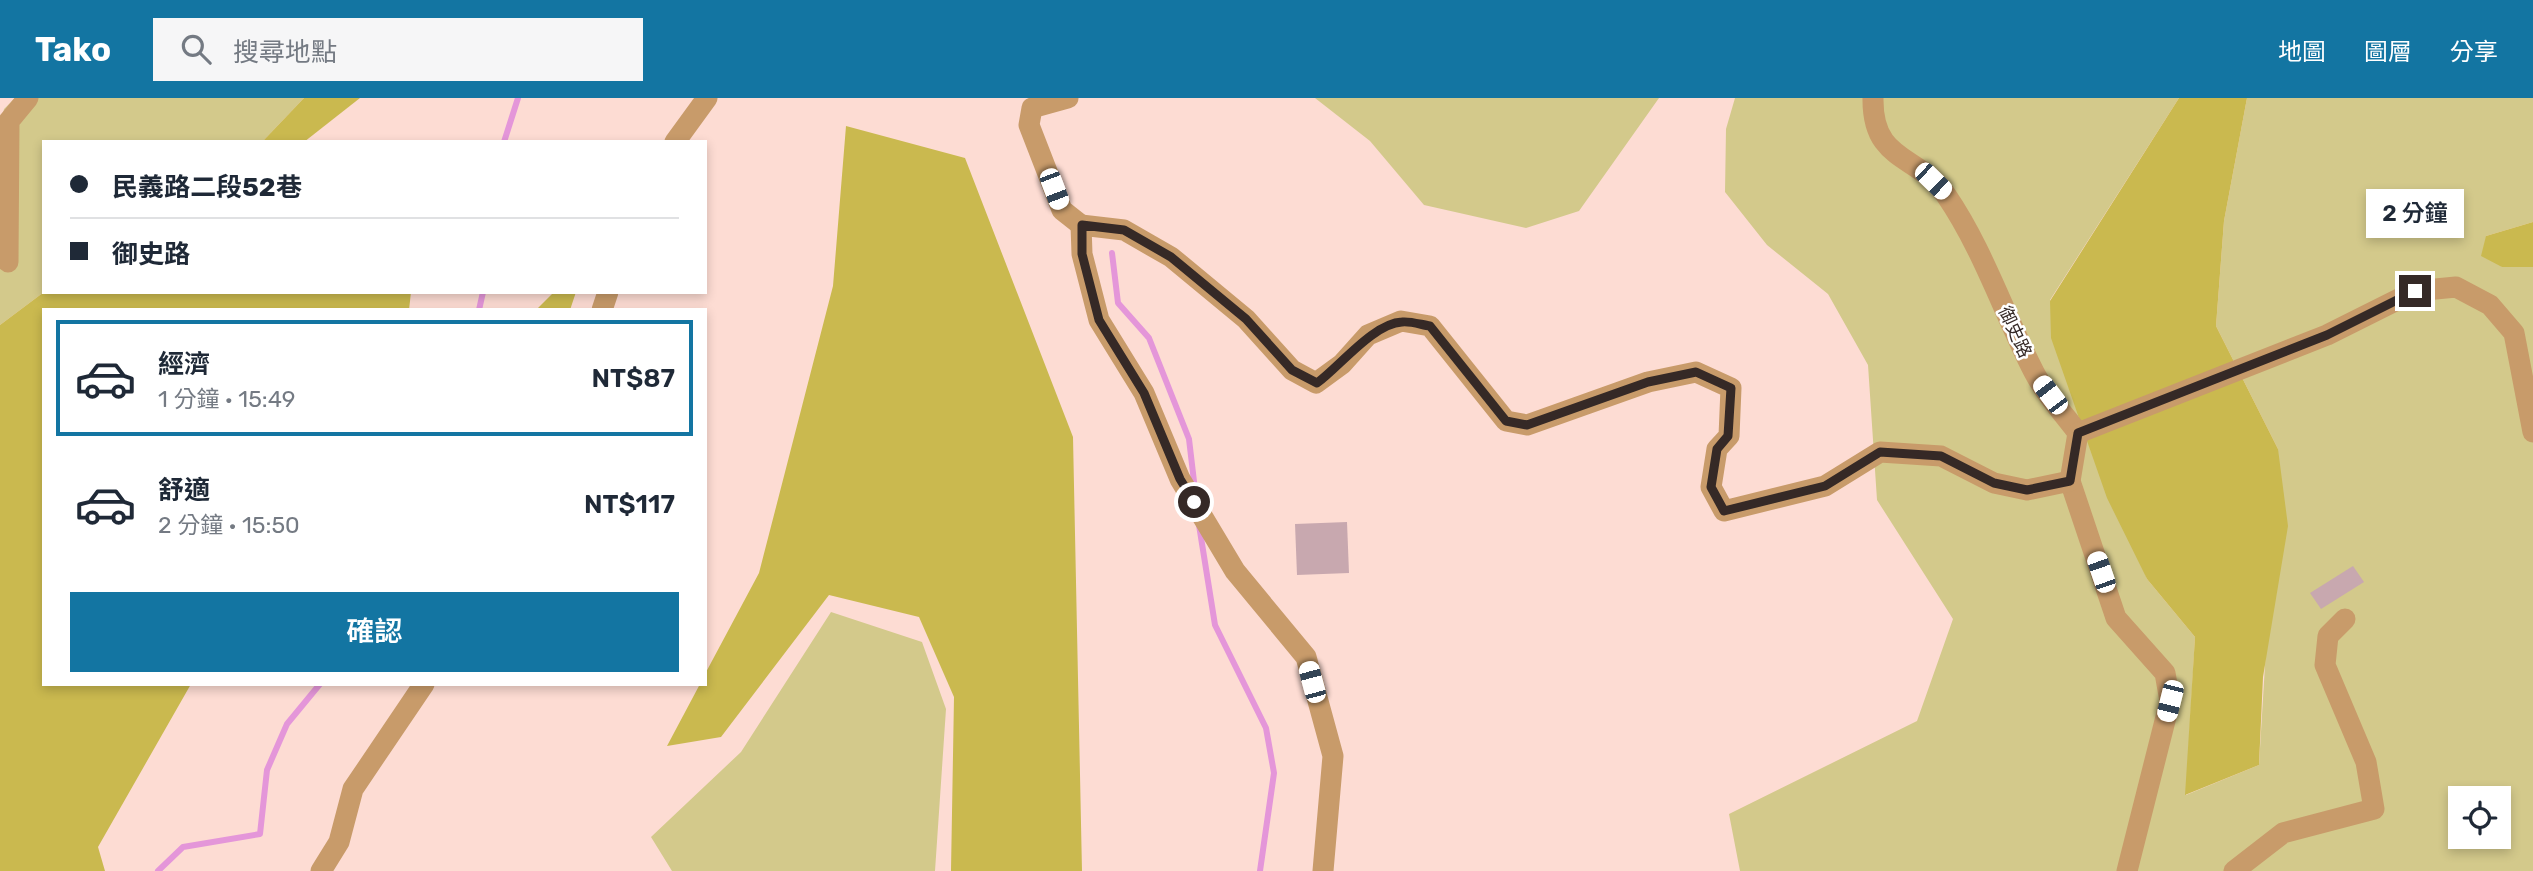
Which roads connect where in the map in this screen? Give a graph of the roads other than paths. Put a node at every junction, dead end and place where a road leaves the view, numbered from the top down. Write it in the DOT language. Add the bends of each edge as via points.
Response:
graph roads {
  1 [pos="28,98"];
  2 [pos="707,98"];
  3 [pos="1068,98"];
  4 [pos="1873,98"];
  5 [pos="676,140"];
  6 [pos="1082,225"];
  7 [pos="8,262"];
  8 [pos="2533,432"];
  9 [pos="2078,433"];
  10 [pos="2070,481"];
  11 [pos="2345,619"];
  12 [pos="423,686"];
  13 [pos="321,871"];
  14 [pos="1323,871"];
  15 [pos="2127,871"];
  16 [pos="2234,871"];
  1 -- 7 [label="street" via="9,121"];
  2 -- 5 [label="street"];
  3 -- 6 [label="street" via="1032,108 1029,125 1062,210"];
  4 -- 9 [label="street, 御史路" via="1876,124 1892,153 1921,169 1945,193 2036,375"];
  6 -- 10 [label="street" via="1124,230 1171,257 1246,319 1292,370 1317,383 1368,335 1401,321 1430,326 1506,421 1527,425 1648,382 1696,372 1731,388 1728,436 1717,449 1711,487 1724,511 1825,486 1880,452 1941,456 1994,483 2027,490"];
  6 -- 14 [label="street" via="1082,254 1099,320 1144,393 1180,479 1235,571 1306,657 1333,756"];
  8 -- 9 [label="street" via="2514,333 2490,305 2456,287 2415,291 2327,335"];
  9 -- 10 [label="street"];
  10 -- 15 [label="street" via="2116,618 2165,673 2170,701"];
  11 -- 16 [label="street" via="2328,636 2325,665 2366,762 2374,808 2283,833"];
  12 -- 13 [label="street" via="353,789 339,842"];
}
